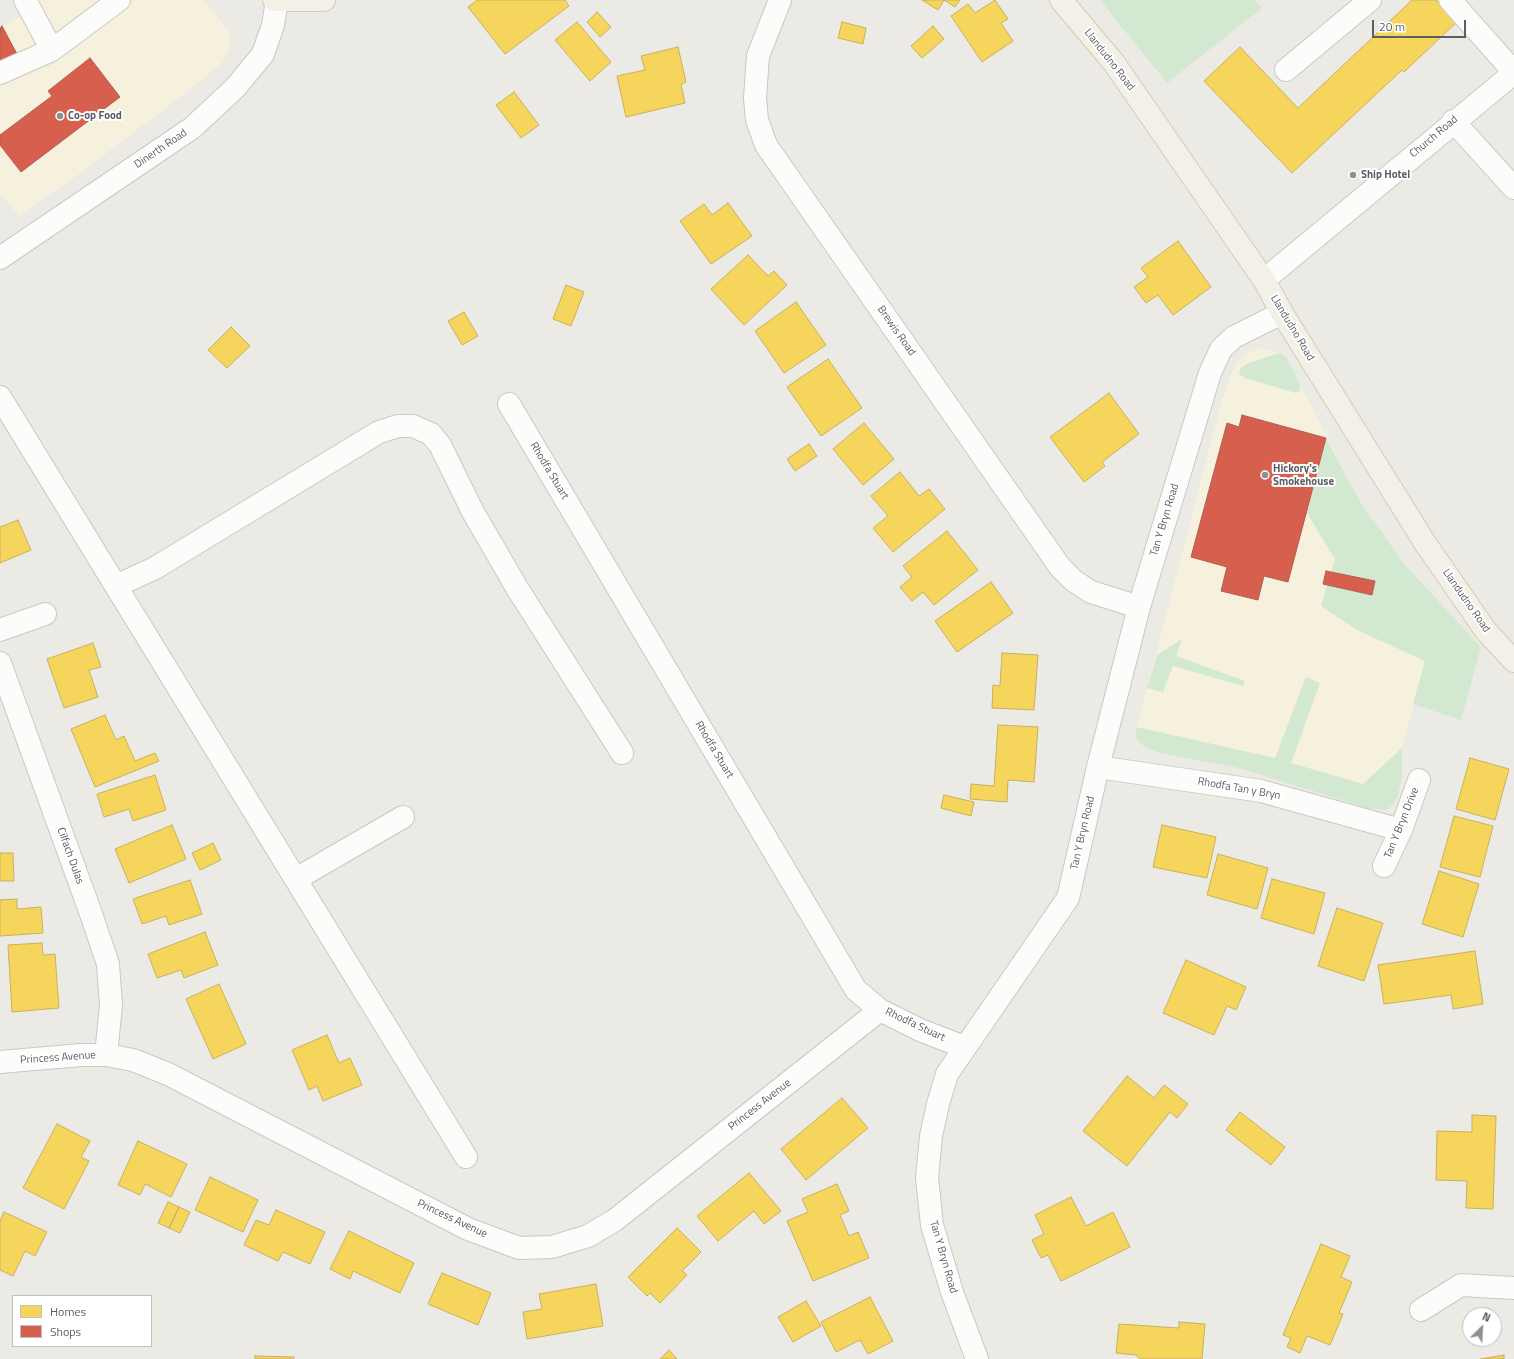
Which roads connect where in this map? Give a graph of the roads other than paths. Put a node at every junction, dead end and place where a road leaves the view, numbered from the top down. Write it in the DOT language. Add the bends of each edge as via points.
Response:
graph roads {
  1 [pos="25,0"];
  2 [pos="119,0"];
  3 [pos="275,0"];
  4 [pos="324,0"];
  5 [pos="780,0"];
  6 [pos="1061,0"];
  7 [pos="1370,0"];
  8 [pos="1450,0"];
  9 [pos="52,50"];
  10 [pos="1286,70"];
  11 [pos="1514,72"];
  12 [pos="0,74"];
  13 [pos="1454,121"];
  14 [pos="1514,188"];
  15 [pos="0,258"];
  16 [pos="1264,280"];
  17 [pos="1282,313"];
  18 [pos="0,397"];
  19 [pos="509,404"];
  20 [pos="116,586"];
  21 [pos="1139,607"];
  22 [pos="45,614"];
  23 [pos="0,630"];
  24 [pos="1514,661"];
  25 [pos="0,663"];
  26 [pos="622,753"];
  27 [pos="1098,767"];
  28 [pos="1419,780"];
  29 [pos="403,816"];
  30 [pos="1401,830"];
  31 [pos="1384,866"];
  32 [pos="296,879"];
  33 [pos="880,1010"];
  34 [pos="964,1047"];
  35 [pos="106,1055"];
  36 [pos="0,1062"];
  37 [pos="466,1156"];
  38 [pos="1514,1288"];
  39 [pos="1421,1310"];
  40 [pos="977,1359"];
  1 -- 9 [label="street"];
  2 -- 9 [label="street"];
  3 -- 4 [label="main road"];
  3 -- 15 [label="street, Dinerth Road" via="273,25 264,54 235,88 192,128"];
  5 -- 21 [label="street, Brewis Road" via="758,56 755,98 757,120 766,146 1060,567 1074,581 1091,592"];
  6 -- 16 [label="main road, Llandudno Road" via="1114,63"];
  7 -- 10 [label="street"];
  8 -- 11 [label="street"];
  9 -- 12 [label="street"];
  11 -- 13 [label="street, Church Road"];
  13 -- 14 [label="street"];
  13 -- 16 [label="street, Church Road"];
  16 -- 17 [label="main road, Llandudno Road"];
  17 -- 21 [label="street, Tan Y Bryn Road" via="1234,337 1220,349 1210,373"];
  17 -- 24 [label="main road, Llandudno Road" via="1425,543 1486,631"];
  18 -- 20 [label="street"];
  19 -- 33 [label="street, Rhodfa Stuart" via="856,990"];
  20 -- 26 [label="street" via="155,568 379,432 398,426 413,426 430,434 440,445 473,512 517,588"];
  20 -- 32 [label="street"];
  21 -- 27 [label="street, Tan Y Bryn Road"];
  22 -- 23 [label="street"];
  25 -- 35 [label="street, Cilfach Dulas" via="108,964 111,1005"];
  27 -- 30 [label="street, Rhodfa Tan y Bryn" via="1261,791"];
  27 -- 34 [label="street, Tan Y Bryn Road" via="1068,898"];
  28 -- 30 [label="street, Tan Y Bryn Drive"];
  29 -- 32 [label="street"];
  30 -- 31 [label="street, Tan Y Bryn Drive"];
  32 -- 37 [label="street"];
  33 -- 34 [label="street, Rhodfa Stuart" via="920,1030"];
  33 -- 35 [label="street, Princess Avenue" via="615,1220 588,1236 552,1247 519,1248 468,1229 168,1074 133,1060"];
  34 -- 40 [label="street, Tan Y Bryn Road" via="947,1074 938,1104 931,1136 927,1178 932,1225 952,1292"];
  35 -- 36 [label="street, Princess Avenue"];
  38 -- 39 [label="street" via="1461,1285"];
}
